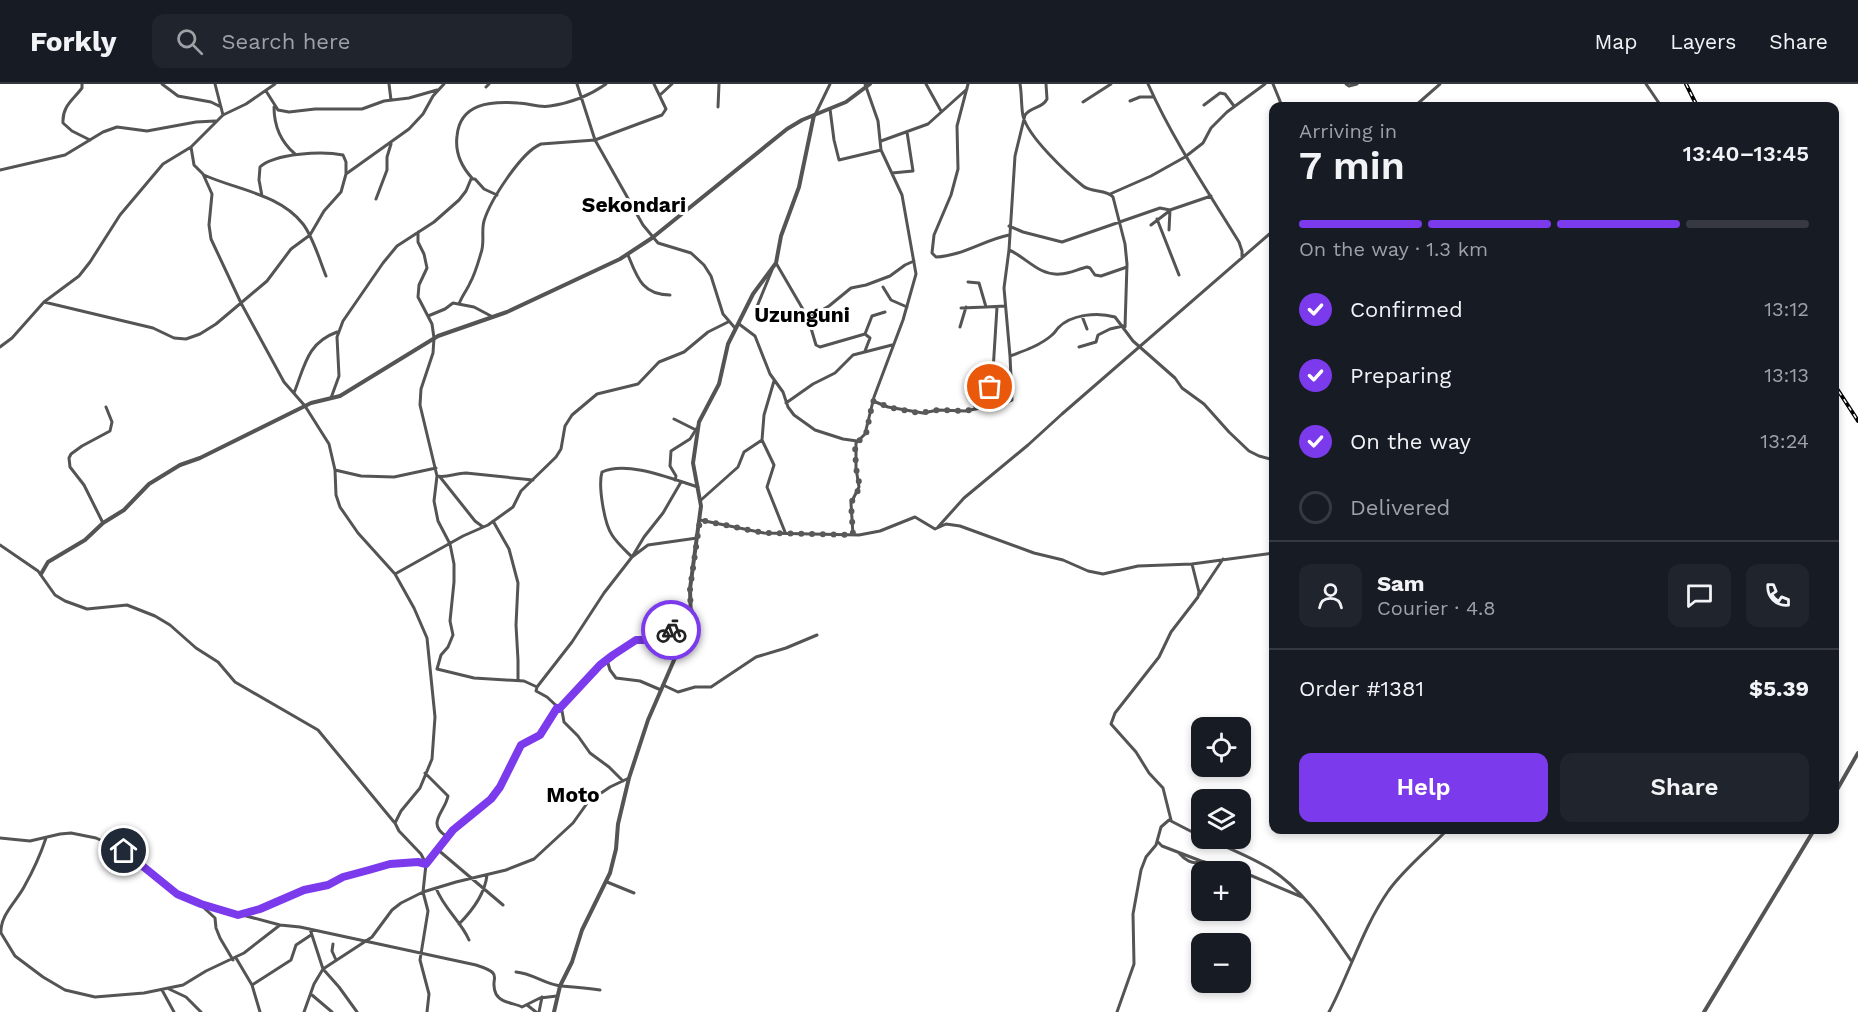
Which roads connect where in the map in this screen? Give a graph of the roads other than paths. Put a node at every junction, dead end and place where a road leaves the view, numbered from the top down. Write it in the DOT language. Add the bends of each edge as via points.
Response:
graph roads {
  1 [pos="82,84"];
  2 [pos="162,84"];
  3 [pos="215,84"];
  4 [pos="275,84"];
  5 [pos="389,84"];
  6 [pos="444,84"];
  7 [pos="577,84"];
  8 [pos="606,84"];
  9 [pos="654,84"];
  10 [pos="719,84"];
  11 [pos="830,84"];
  12 [pos="926,84"];
  13 [pos="1020,84"];
  14 [pos="1046,84"];
  15 [pos="1110,84"];
  16 [pos="1148,84"];
  17 [pos="1265,84"];
  18 [pos="1273,84"];
  19 [pos="1346,84"];
  20 [pos="1357,84"];
  21 [pos="1440,84"];
  22 [pos="1646,84"];
  23 [pos="669,85"];
  24 [pos="867,85"];
  25 [pos="967,86"];
  26 [pos="437,89"];
  27 [pos="266,91"];
  28 [pos="660,95"];
  29 [pos="1154,97"];
  30 [pos="583,98"];
  31 [pos="391,100"];
  32 [pos="1130,101"];
  33 [pos="1083,102"];
  34 [pos="1280,102"];
  35 [pos="1420,102"];
  36 [pos="1658,102"];
  37 [pos="1204,105"];
  38 [pos="274,106"];
  39 [pos="1234,106"];
  40 [pos="221,107"];
  41 [pos="718,107"];
  42 [pos="830,109"];
  43 [pos="942,111"];
  44 [pos="223,115"];
  45 [pos="814,115"];
  46 [pos="1024,119"];
  47 [pos="215,122"];
  48 [pos="907,132"];
  49 [pos="90,140"];
  50 [pos="595,140"];
  51 [pos="881,141"];
  52 [pos="392,142"];
  53 [pos="191,147"];
  54 [pos="881,150"];
  55 [pos="296,155"];
  56 [pos="1185,157"];
  57 [pos="0,170"];
  58 [pos="892,173"];
  59 [pos="202,174"];
  60 [pos="346,174"];
  61 [pos="473,178"];
  62 [pos="1110,194"];
  63 [pos="497,195"];
  64 [pos="262,196"];
  65 [pos="1210,196"];
  66 [pos="376,199"];
  67 [pos="1169,211"];
  68 [pos="1157,219"];
  69 [pos="1119,222"];
  70 [pos="1151,225"];
  71 [pos="1009,226"];
  72 [pos="1169,230"];
  73 [pos="418,232"];
  74 [pos="309,235"];
  75 [pos="1009,235"];
  76 [pos="1269,235"];
  77 [pos="652,238"];
  78 [pos="1009,249"];
  79 [pos="628,255"];
  80 [pos="1242,258"];
  81 [pos="914,261"];
  82 [pos="774,266"];
  83 [pos="1126,267"];
  84 [pos="1179,275"];
  85 [pos="326,276"];
  86 [pos="968,282"];
  87 [pos="883,287"];
  88 [pos="670,295"];
  89 [pos="45,302"];
  90 [pos="241,303"];
  91 [pos="459,304"];
  92 [pos="1005,306"];
  93 [pos="907,307"];
  94 [pos="986,307"];
  95 [pos="997,307"];
  96 [pos="961,308"];
  97 [pos="966,308"];
  98 [pos="756,309"];
  99 [pos="885,312"];
  100 [pos="428,316"];
  101 [pos="1082,316"];
  102 [pos="493,317"];
  103 [pos="808,318"];
  104 [pos="728,322"];
  105 [pos="738,326"];
  106 [pos="960,327"];
  107 [pos="1124,327"];
  108 [pos="1087,329"];
  109 [pos="338,332"];
  110 [pos="865,334"];
  111 [pos="434,338"];
  112 [pos="893,344"];
  113 [pos="0,347"];
  114 [pos="1079,347"];
  115 [pos="1140,347"];
  116 [pos="864,351"];
  117 [pos="1010,356"];
  118 [pos="1011,371"];
  119 [pos="774,381"];
  120 [pos="992,384"];
  121 [pos="294,393"];
  122 [pos="330,398"];
  123 [pos="873,401"];
  124 [pos="786,403"];
  125 [pos="998,405"];
  126 [pos="305,406"];
  127 [pos="106,407"];
  128 [pos="975,409"];
  129 [pos="675,419"];
  130 [pos="697,429"];
  131 [pos="762,440"];
  132 [pos="857,441"];
  133 [pos="1269,459"];
  134 [pos="436,468"];
  135 [pos="336,470"];
  136 [pos="439,476"];
  137 [pos="533,480"];
  138 [pos="675,480"];
  139 [pos="681,482"];
  140 [pos="698,487"];
  141 [pos="701,500"];
  142 [pos="700,520"];
  143 [pos="493,521"];
  144 [pos="103,523"];
  145 [pos="483,527"];
  146 [pos="936,529"];
  147 [pos="785,532"];
  148 [pos="853,535"];
  149 [pos="697,538"];
  150 [pos="450,544"];
  151 [pos="0,545"];
  152 [pos="1269,554"];
  153 [pos="632,557"];
  154 [pos="1223,559"];
  155 [pos="1192,564"];
  156 [pos="41,574"];
  157 [pos="395,574"];
  158 [pos="1199,595"];
  159 [pos="690,623"];
  160 [pos="817,635"];
  161 [pos="607,659"];
  162 [pos="431,668"];
  163 [pos="437,669"];
  164 [pos="518,680"];
  165 [pos="663,685"];
  166 [pos="537,687"];
  167 [pos="661,690"];
  168 [pos="558,709"];
  169 [pos="1858,753"];
  170 [pos="425,773"];
  171 [pos="629,778"];
  172 [pos="623,781"];
  173 [pos="1839,786"];
  174 [pos="1171,820"];
  175 [pos="395,823"];
  176 [pos="1191,831"];
  177 [pos="1444,834"];
  178 [pos="1812,834"];
  179 [pos="447,836"];
  180 [pos="0,838"];
  181 [pos="46,838"];
  182 [pos="1157,841"];
  183 [pos="437,849"];
  184 [pos="1234,849"];
  185 [pos="426,863"];
  186 [pos="487,875"];
  187 [pos="470,878"];
  188 [pos="607,882"];
  189 [pos="436,888"];
  190 [pos="485,889"];
  191 [pos="423,892"];
  192 [pos="634,893"];
  193 [pos="1304,897"];
  194 [pos="201,904"];
  195 [pos="503,905"];
  196 [pos="238,915"];
  197 [pos="459,924"];
  198 [pos="280,925"];
  199 [pos="310,929"];
  200 [pos="311,935"];
  201 [pos="469,939"];
  202 [pos="366,942"];
  203 [pos="333,944"];
  204 [pos="421,954"];
  205 [pos="234,959"];
  206 [pos="336,960"];
  207 [pos="1352,962"];
  208 [pos="323,969"];
  209 [pos="516,972"];
  210 [pos="252,985"];
  211 [pos="560,986"];
  212 [pos="166,988"];
  213 [pos="162,990"];
  214 [pos="600,990"];
  215 [pos="312,995"];
  216 [pos="557,996"];
  217 [pos="542,998"];
  218 [pos="527,1005"];
  219 [pos="174,1012"];
  220 [pos="201,1012"];
  221 [pos="260,1012"];
  222 [pos="304,1012"];
  223 [pos="332,1012"];
  224 [pos="357,1012"];
  225 [pos="427,1012"];
  226 [pos="537,1012"];
  227 [pos="554,1012"];
  228 [pos="1117,1012"];
  229 [pos="1329,1012"];
  230 [pos="1704,1012"];
  1 -- 49 [label="street" via="64,112 63,123"];
  2 -- 40 [label="street" via="178,96"];
  3 -- 40 [label="street"];
  4 -- 27 [label="street"];
  5 -- 31 [label="street"];
  6 -- 26 [label="street"];
  7 -- 30 [label="street"];
  8 -- 30 [label="street"];
  9 -- 28 [label="street"];
  10 -- 41 [label="street"];
  11 -- 45 [label="street"];
  12 -- 43 [label="street"];
  13 -- 46 [label="street"];
  14 -- 46 [label="street" via="1046,102 1028,111"];
  15 -- 33 [label="street"];
  16 -- 29 [label="street"];
  17 -- 39 [label="street"];
  18 -- 34 [label="street"];
  19 -- 20 [label="street"];
  21 -- 35 [label="street"];
  22 -- 36 [label="street"];
  23 -- 28 [label="street"];
  24 -- 42 [label="street"];
  24 -- 51 [label="street"];
  25 -- 43 [label="street"];
  25 -- 75 [label="street" via="957,126 958,169 934,235 933,253 936,257 952,255"];
  26 -- 31 [label="street"];
  26 -- 52 [label="street" via="417,120"];
  27 -- 38 [label="street"];
  27 -- 44 [label="street"];
  28 -- 50 [label="street" via="666,109 662,115"];
  29 -- 32 [label="street"];
  29 -- 56 [label="street"];
  30 -- 50 [label="street"];
  30 -- 61 [label="street" via="546,107 507,103 468,111 460,121 456,145 460,161"];
  31 -- 38 [label="street" via="343,110 289,112"];
  37 -- 39 [label="street" via="1220,93"];
  38 -- 55 [label="street" via="279,133"];
  39 -- 56 [label="street" via="1213,126 1203,143"];
  40 -- 44 [label="street"];
  42 -- 45 [label="street"];
  42 -- 54 [label="street" via="839,160"];
  43 -- 48 [label="street" via="932,122"];
  44 -- 47 [label="street"];
  45 -- 77 [label="street" via="787,129"];
  45 -- 82 [label="street" via="799,187"];
  46 -- 62 [label="street" via="1043,148 1082,185"];
  46 -- 71 [label="street" via="1015,156"];
  47 -- 49 [label="street" via="147,131 117,127"];
  47 -- 53 [label="street"];
  48 -- 51 [label="street"];
  48 -- 58 [label="street" via="913,172"];
  49 -- 57 [label="street" via="65,155"];
  50 -- 63 [label="street" via="535,146"];
  50 -- 77 [label="street"];
  51 -- 54 [label="street"];
  52 -- 60 [label="street"];
  52 -- 66 [label="street"];
  53 -- 59 [label="street" via="194,165"];
  53 -- 89 [label="street" via="163,164 120,215 90,262"];
  54 -- 58 [label="street"];
  55 -- 60 [label="street" via="343,155"];
  55 -- 64 [label="street" via="271,160 260,167"];
  56 -- 62 [label="street"];
  56 -- 65 [label="street"];
  58 -- 81 [label="street" via="902,195"];
  59 -- 64 [label="street"];
  59 -- 90 [label="street" via="213,197 211,239"];
  60 -- 74 [label="street" via="341,192"];
  61 -- 63 [label="street"];
  61 -- 73 [label="street" via="459,200"];
  62 -- 69 [label="street"];
  63 -- 91 [label="street" via="484,220 484,244"];
  64 -- 74 [label="street" via="294,213"];
  65 -- 67 [label="street"];
  65 -- 80 [label="street" via="1239,242"];
  67 -- 68 [label="street"];
  67 -- 69 [label="street" via="1160,208"];
  67 -- 72 [label="street"];
  68 -- 70 [label="street"];
  68 -- 84 [label="street"];
  69 -- 71 [label="street" via="1062,242"];
  69 -- 83 [label="street"];
  71 -- 75 [label="street"];
  73 -- 100 [label="street" via="427,268 418,297"];
  73 -- 109 [label="street" via="390,253"];
  74 -- 85 [label="street"];
  74 -- 90 [label="street"];
  75 -- 78 [label="street"];
  76 -- 80 [label="street"];
  77 -- 79 [label="street"];
  77 -- 104 [label="street" via="691,253 704,265"];
  78 -- 83 [label="street" via="1038,269 1053,274 1088,267 1101,276"];
  78 -- 92 [label="street"];
  79 -- 88 [label="street" via="642,284 653,293"];
  79 -- 102 [label="street"];
  80 -- 115 [label="street"];
  81 -- 93 [label="street"];
  81 -- 103 [label="street" via="883,279 850,288"];
  82 -- 98 [label="street"];
  82 -- 103 [label="street"];
  82 -- 105 [label="street" via="753,294"];
  83 -- 107 [label="street"];
  86 -- 94 [label="street" via="979,283"];
  87 -- 93 [label="street" via="891,300"];
  89 -- 90 [label="street" via="186,339 201,334"];
  89 -- 113 [label="street"];
  90 -- 121 [label="street" via="284,382"];
  91 -- 100 [label="street" via="452,303"];
  91 -- 102 [label="street"];
  92 -- 95 [label="street"];
  92 -- 117 [label="street"];
  93 -- 112 [label="street"];
  94 -- 95 [label="street"];
  94 -- 97 [label="street"];
  95 -- 120 [label="street"];
  96 -- 97 [label="street"];
  97 -- 106 [label="street"];
  99 -- 110 [label="street" via="872,316"];
  100 -- 111 [label="street"];
  101 -- 107 [label="street" via="1108,315"];
  101 -- 108 [label="street"];
  101 -- 117 [label="street" via="1061,325 1029,349"];
  102 -- 111 [label="street"];
  103 -- 110 [label="street" via="813,342 818,346"];
  104 -- 105 [label="street"];
  104 -- 137 [label="street" via="708,332 684,352 659,362 638,384 597,394 567,422 559,453"];
  105 -- 119 [label="street" via="755,336"];
  105 -- 130 [label="street" via="726,347 719,384"];
  107 -- 114 [label="street" via="1105,331 1097,336 1096,342"];
  107 -- 115 [label="street"];
  109 -- 121 [label="street" via="312,348"];
  109 -- 122 [label="street" via="339,376"];
  110 -- 116 [label="street" via="870,338"];
  111 -- 122 [label="street"];
  111 -- 134 [label="street" via="420,405"];
  112 -- 116 [label="street"];
  112 -- 123 [label="street"];
  115 -- 133 [label="street" via="1249,451"];
  115 -- 146 [label="street" via="969,493"];
  116 -- 124 [label="street"];
  117 -- 118 [label="street"];
  118 -- 120 [label="street"];
  118 -- 125 [label="street" via="1012,400"];
  119 -- 124 [label="street"];
  119 -- 131 [label="street" via="764,415"];
  120 -- 125 [label="street"];
  120 -- 128 [label="street" via="977,399"];
  121 -- 126 [label="street"];
  122 -- 126 [label="street"];
  123 -- 128 [label="street" via="919,413"];
  123 -- 132 [label="street" via="866,434"];
  124 -- 132 [label="street" via="794,415 815,430"];
  125 -- 128 [label="street"];
  126 -- 135 [label="street" via="328,444"];
  126 -- 144 [label="street" via="159,477 124,510"];
  127 -- 144 [label="street" via="112,422 110,430 69,458"];
  129 -- 130 [label="street"];
  130 -- 138 [label="street" via="690,439 671,451 670,466"];
  130 -- 140 [label="street" via="693,463"];
  131 -- 141 [label="street" via="744,452 738,467"];
  131 -- 147 [label="street" via="774,465 767,487"];
  132 -- 148 [label="street" via="855,465 860,487 851,503"];
  134 -- 135 [label="street" via="394,477"];
  134 -- 136 [label="street"];
  135 -- 157 [label="street" via="340,507"];
  136 -- 137 [label="street" via="466,473"];
  136 -- 145 [label="street"];
  136 -- 150 [label="street" via="434,501"];
  137 -- 143 [label="street" via="521,491 513,507"];
  138 -- 139 [label="street"];
  138 -- 153 [label="street" via="645,470 602,472 609,529"];
  139 -- 140 [label="street"];
  139 -- 153 [label="street"];
  140 -- 141 [label="street"];
  141 -- 142 [label="street"];
  142 -- 147 [label="street" via="764,533"];
  142 -- 149 [label="street"];
  143 -- 145 [label="street"];
  143 -- 164 [label="street" via="508,549 518,584"];
  144 -- 156 [label="street" via="85,540 48,562"];
  145 -- 150 [label="street"];
  146 -- 148 [label="street" via="915,517 880,531"];
  146 -- 155 [label="street" via="947,524 960,526 1099,574 1138,566"];
  147 -- 148 [label="street"];
  149 -- 153 [label="street" via="648,545"];
  149 -- 159 [label="street"];
  150 -- 157 [label="street"];
  150 -- 163 [label="street" via="454,564 450,621 453,634"];
  151 -- 156 [label="street"];
  152 -- 154 [label="street"];
  153 -- 166 [label="street"];
  154 -- 155 [label="street"];
  154 -- 158 [label="street"];
  155 -- 158 [label="street"];
  156 -- 175 [label="street" via="59,598 78,607 127,605 161,618 213,658 239,684 314,726"];
  157 -- 162 [label="street" via="425,633"];
  158 -- 174 [label="street" via="1111,724 1163,788"];
  159 -- 161 [label="street" via="653,640 636,640"];
  159 -- 165 [label="street"];
  160 -- 165 [label="street" via="752,659 711,687 678,692"];
  161 -- 167 [label="street" via="616,678 640,681"];
  161 -- 168 [label="street"];
  162 -- 163 [label="street"];
  162 -- 170 [label="street" via="435,725 432,759"];
  163 -- 164 [label="street" via="474,678"];
  164 -- 166 [label="street"];
  165 -- 167 [label="street"];
  166 -- 168 [label="street" via="536,691"];
  167 -- 171 [label="street"];
  168 -- 172 [label="street" via="563,713 564,723 590,753"];
  168 -- 179 [label="street" via="540,735 521,745 491,799"];
  169 -- 173 [label="street"];
  170 -- 175 [label="street" via="420,788"];
  170 -- 179 [label="street" via="448,796 436,821 438,829"];
  171 -- 172 [label="street"];
  171 -- 188 [label="street"];
  172 -- 186 [label="street" via="588,802 540,856"];
  174 -- 176 [label="street"];
  174 -- 182 [label="street" via="1161,827"];
  175 -- 185 [label="street"];
  177 -- 207 [label="street" via="1388,892"];
  178 -- 230 [label="street"];
  179 -- 183 [label="street"];
  180 -- 181 [label="street" via="30,842"];
  181 -- 194 [label="street" via="71,833 106,841 177,894"];
  181 -- 213 [label="street" via="0,928 15,956 65,990 85,996"];
  182 -- 193 [label="street" via="1177,852"];
  182 -- 228 [label="street" via="1146,857 1138,886 1132,923 1134,964"];
  183 -- 185 [label="street"];
  183 -- 187 [label="street"];
  184 -- 193 [label="street" via="1267,867"];
  185 -- 191 [label="street"];
  185 -- 196 [label="street" via="390,864 343,877"];
  186 -- 187 [label="street"];
  186 -- 190 [label="street"];
  187 -- 189 [label="street"];
  187 -- 190 [label="street"];
  188 -- 192 [label="street"];
  188 -- 211 [label="street"];
  189 -- 191 [label="street"];
  189 -- 197 [label="street"];
  190 -- 195 [label="street"];
  190 -- 197 [label="street"];
  191 -- 202 [label="street" via="392,910 379,931"];
  191 -- 204 [label="street" via="428,911"];
  193 -- 207 [label="street"];
  194 -- 196 [label="street"];
  194 -- 205 [label="street" via="215,918 217,932"];
  196 -- 198 [label="street"];
  197 -- 201 [label="street"];
  198 -- 199 [label="street"];
  198 -- 205 [label="street"];
  199 -- 200 [label="street"];
  199 -- 202 [label="street"];
  200 -- 208 [label="street"];
  200 -- 210 [label="street" via="296,945 291,960"];
  202 -- 204 [label="street"];
  202 -- 206 [label="street"];
  203 -- 206 [label="street"];
  204 -- 218 [label="street" via="490,969 499,997 510,1004"];
  204 -- 225 [label="street" via="429,994"];
  205 -- 210 [label="street"];
  205 -- 212 [label="street" via="183,985"];
  206 -- 208 [label="street"];
  207 -- 229 [label="street"];
  208 -- 215 [label="street"];
  208 -- 224 [label="street"];
  209 -- 211 [label="street"];
  210 -- 221 [label="street"];
  211 -- 214 [label="street"];
  211 -- 216 [label="street"];
  212 -- 213 [label="street"];
  212 -- 220 [label="street" via="186,997"];
  213 -- 219 [label="street"];
  215 -- 222 [label="street"];
  215 -- 223 [label="street"];
  216 -- 217 [label="street"];
  216 -- 227 [label="street"];
  217 -- 218 [label="street"];
  217 -- 226 [label="street"];
  218 -- 226 [label="street"];
}
